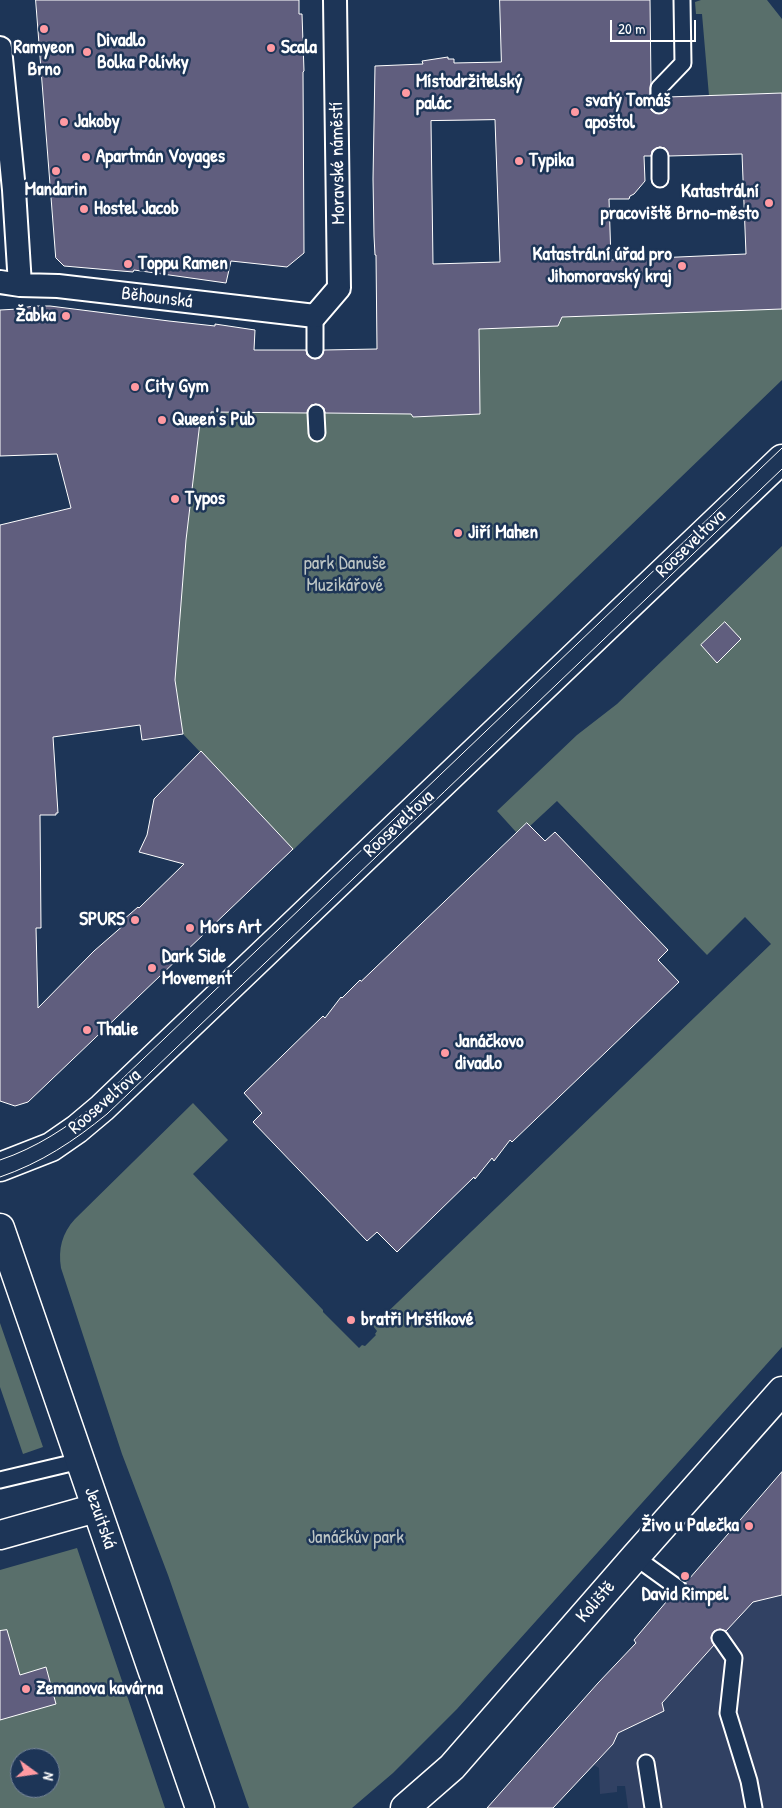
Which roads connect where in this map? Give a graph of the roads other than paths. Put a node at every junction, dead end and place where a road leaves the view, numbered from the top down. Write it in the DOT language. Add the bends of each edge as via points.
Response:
graph roads {
  1 [pos="335,0"];
  2 [pos="682,0"];
  3 [pos="0,48"];
  4 [pos="659,104"];
  5 [pos="660,156"];
  6 [pos="660,179"];
  7 [pos="10,284"];
  8 [pos="315,316"];
  9 [pos="315,350"];
  10 [pos="316,413"];
  11 [pos="317,433"];
  12 [pos="782,459"];
  13 [pos="0,1167"];
  14 [pos="0,1228"];
  15 [pos="782,1391"];
  16 [pos="80,1461"];
  17 [pos="0,1480"];
  18 [pos="96,1508"];
  19 [pos="0,1535"];
  20 [pos="634,1557"];
  21 [pos="678,1588"];
  22 [pos="720,1638"];
  23 [pos="646,1763"];
  24 [pos="200,1808"];
  25 [pos="405,1808"];
  26 [pos="653,1808"];
  27 [pos="754,1808"];
  1 -- 8 [label="street, Moravské náměstí" via="339,288"];
  2 -- 4 [label="lane" via="683,63 659,88"];
  3 -- 7 [label="street" via="14,190"];
  5 -- 6 [label="lane"];
  7 -- 8 [label="street, Běhounská" via="58,286"];
  8 -- 9 [label="lane"];
  10 -- 11 [label="lane"];
  12 -- 13 [label="street, Rooseveltova" via="102,1108 50,1147"];
  14 -- 16 [label="street, Jezuitská"];
  15 -- 20 [label="street, Koliště"];
  16 -- 17 [label="lane"];
  16 -- 18 [label="street, Jezuitská"];
  18 -- 19 [label="street"];
  18 -- 24 [label="street, Jezuitská"];
  20 -- 21 [label="lane"];
  20 -- 25 [label="street, Koliště" via="452,1767"];
  22 -- 27 [label="lane" via="734,1658 728,1713"];
  23 -- 26 [label="lane"];
}
